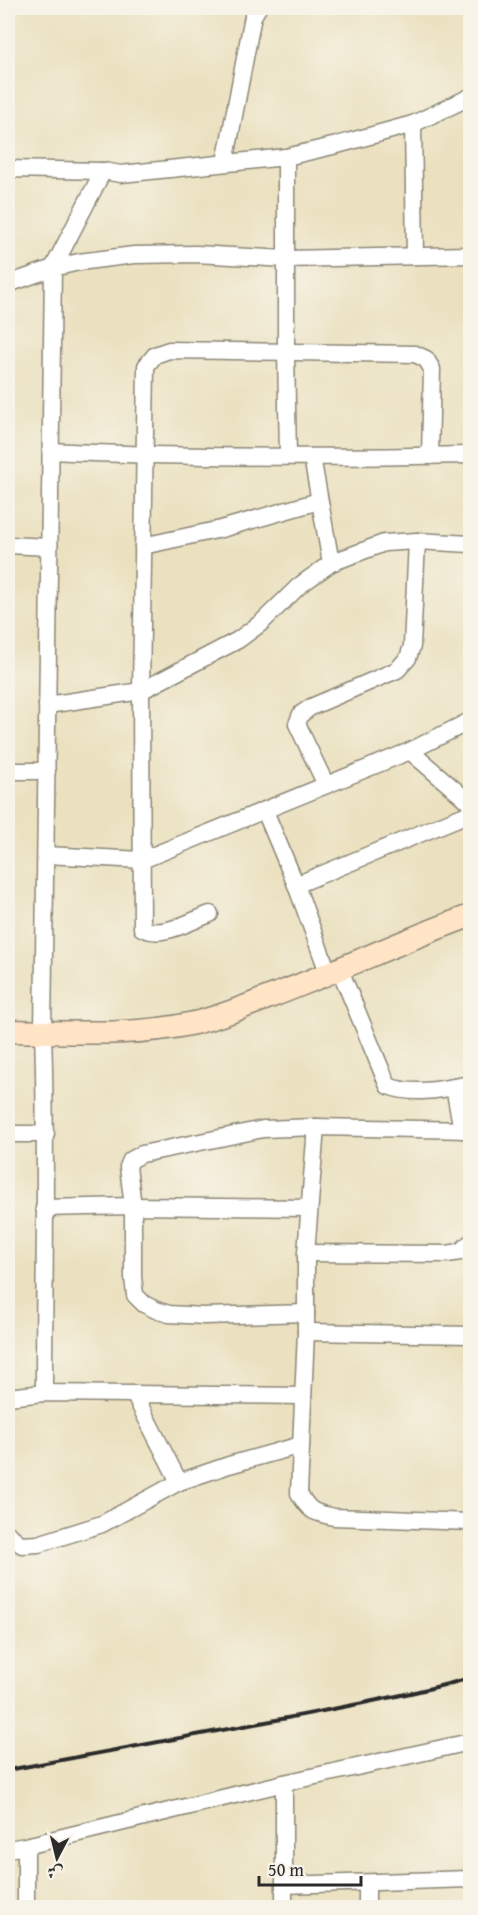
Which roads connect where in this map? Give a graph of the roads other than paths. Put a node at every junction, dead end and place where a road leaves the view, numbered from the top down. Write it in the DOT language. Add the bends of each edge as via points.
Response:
graph roads {
  1 [pos="258,8"];
  2 [pos="471,97"];
  3 [pos="413,124"];
  4 [pos="286,157"];
  5 [pos="225,163"];
  6 [pos="8,169"];
  7 [pos="103,171"];
  8 [pos="471,255"];
  9 [pos="415,256"];
  10 [pos="286,259"];
  11 [pos="53,268"];
  12 [pos="8,285"];
  13 [pos="286,352"];
  14 [pos="51,451"];
  15 [pos="471,455"];
  16 [pos="143,456"];
  17 [pos="288,456"];
  18 [pos="430,456"];
  19 [pos="312,457"];
  20 [pos="319,501"];
  21 [pos="417,541"];
  22 [pos="471,544"];
  23 [pos="8,545"];
  24 [pos="49,546"];
  25 [pos="143,546"];
  26 [pos="331,563"];
  27 [pos="141,692"];
  28 [pos="47,705"];
  29 [pos="471,721"];
  30 [pos="410,751"];
  31 [pos="8,771"];
  32 [pos="47,771"];
  33 [pos="326,785"];
  34 [pos="471,803"];
  35 [pos="265,811"];
  36 [pos="471,813"];
  37 [pos="46,855"];
  38 [pos="142,860"];
  39 [pos="296,885"];
  40 [pos="210,914"];
  41 [pos="471,916"];
  42 [pos="334,972"];
  43 [pos="8,1031"];
  44 [pos="43,1032"];
  45 [pos="471,1084"];
  46 [pos="454,1087"];
  47 [pos="316,1127"];
  48 [pos="466,1130"];
  49 [pos="8,1134"];
  50 [pos="46,1134"];
  51 [pos="133,1206"];
  52 [pos="44,1208"];
  53 [pos="308,1208"];
  54 [pos="471,1243"];
  55 [pos="306,1252"];
  56 [pos="306,1313"];
  57 [pos="306,1332"];
  58 [pos="471,1335"];
  59 [pos="44,1393"];
  60 [pos="134,1394"];
  61 [pos="303,1396"];
  62 [pos="8,1397"];
  63 [pos="301,1445"];
  64 [pos="179,1482"];
  65 [pos="471,1522"];
  66 [pos="8,1534"];
  67 [pos="471,1742"];
  68 [pos="284,1783"];
  69 [pos="26,1846"];
  70 [pos="8,1849"];
  71 [pos="471,1879"];
  72 [pos="367,1883"];
  73 [pos="284,1885"];
  74 [pos="26,1908"];
  75 [pos="284,1908"];
  76 [pos="367,1908"];
  1 -- 5 [label="street" via="253,16"];
  2 -- 3 [label="street"];
  3 -- 4 [label="street"];
  3 -- 9 [label="street"];
  4 -- 5 [label="street"];
  4 -- 10 [label="street"];
  5 -- 7 [label="street" via="121,174"];
  6 -- 7 [label="street"];
  7 -- 11 [label="street"];
  8 -- 9 [label="street"];
  9 -- 10 [label="street"];
  10 -- 11 [label="street" via="134,255"];
  10 -- 13 [label="street"];
  11 -- 12 [label="street"];
  11 -- 14 [label="street"];
  13 -- 16 [label="street" via="170,351 155,355 146,366"];
  13 -- 17 [label="street"];
  13 -- 18 [label="street" via="415,354 426,359 432,369"];
  14 -- 16 [label="street"];
  14 -- 24 [label="street"];
  15 -- 18 [label="street"];
  16 -- 17 [label="street"];
  16 -- 25 [label="street"];
  17 -- 19 [label="street"];
  18 -- 19 [label="street"];
  19 -- 20 [label="street"];
  20 -- 25 [label="street"];
  20 -- 26 [label="street"];
  21 -- 22 [label="street"];
  21 -- 26 [label="street" via="384,543"];
  21 -- 33 [label="street" via="412,646 408,658 397,669 311,707 301,714 297,724"];
  23 -- 24 [label="street"];
  24 -- 28 [label="street"];
  25 -- 27 [label="street"];
  26 -- 27 [label="street" via="238,640"];
  27 -- 28 [label="street"];
  27 -- 38 [label="street"];
  28 -- 32 [label="street"];
  29 -- 30 [label="street"];
  30 -- 33 [label="street"];
  30 -- 34 [label="street"];
  31 -- 32 [label="street"];
  32 -- 37 [label="street"];
  33 -- 35 [label="street"];
  35 -- 38 [label="street"];
  35 -- 39 [label="street"];
  36 -- 39 [label="street"];
  37 -- 38 [label="street"];
  37 -- 44 [label="street"];
  38 -- 40 [label="street" via="142,928 159,932"];
  39 -- 42 [label="street"];
  41 -- 42 [label="main road"];
  42 -- 44 [label="main road" via="194,1023 125,1032"];
  42 -- 46 [label="street" via="388,1086 413,1090"];
  43 -- 44 [label="main road"];
  44 -- 50 [label="street"];
  45 -- 46 [label="street"];
  46 -- 48 [label="street"];
  47 -- 48 [label="street"];
  47 -- 51 [label="street" via="263,1129 142,1154 131,1160 128,1167"];
  47 -- 53 [label="street"];
  49 -- 50 [label="street"];
  50 -- 52 [label="street"];
  51 -- 52 [label="street"];
  51 -- 53 [label="street"];
  51 -- 56 [label="street" via="135,1295 144,1304 169,1314 204,1316"];
  52 -- 59 [label="street"];
  53 -- 55 [label="street"];
  54 -- 55 [label="street" via="460,1252 447,1254"];
  55 -- 56 [label="street"];
  56 -- 57 [label="street"];
  57 -- 58 [label="street"];
  57 -- 61 [label="street"];
  59 -- 60 [label="street"];
  59 -- 62 [label="street"];
  60 -- 61 [label="street"];
  60 -- 64 [label="street"];
  61 -- 63 [label="street"];
  63 -- 64 [label="street"];
  63 -- 65 [label="street" via="299,1493 315,1512 334,1517"];
  64 -- 66 [label="street" via="102,1524 39,1544 22,1545"];
  67 -- 68 [label="street"];
  68 -- 69 [label="street"];
  68 -- 73 [label="street"];
  69 -- 70 [label="street"];
  69 -- 74 [label="street"];
  71 -- 72 [label="street"];
  72 -- 73 [label="street"];
  72 -- 76 [label="street"];
  73 -- 75 [label="street"];
}
